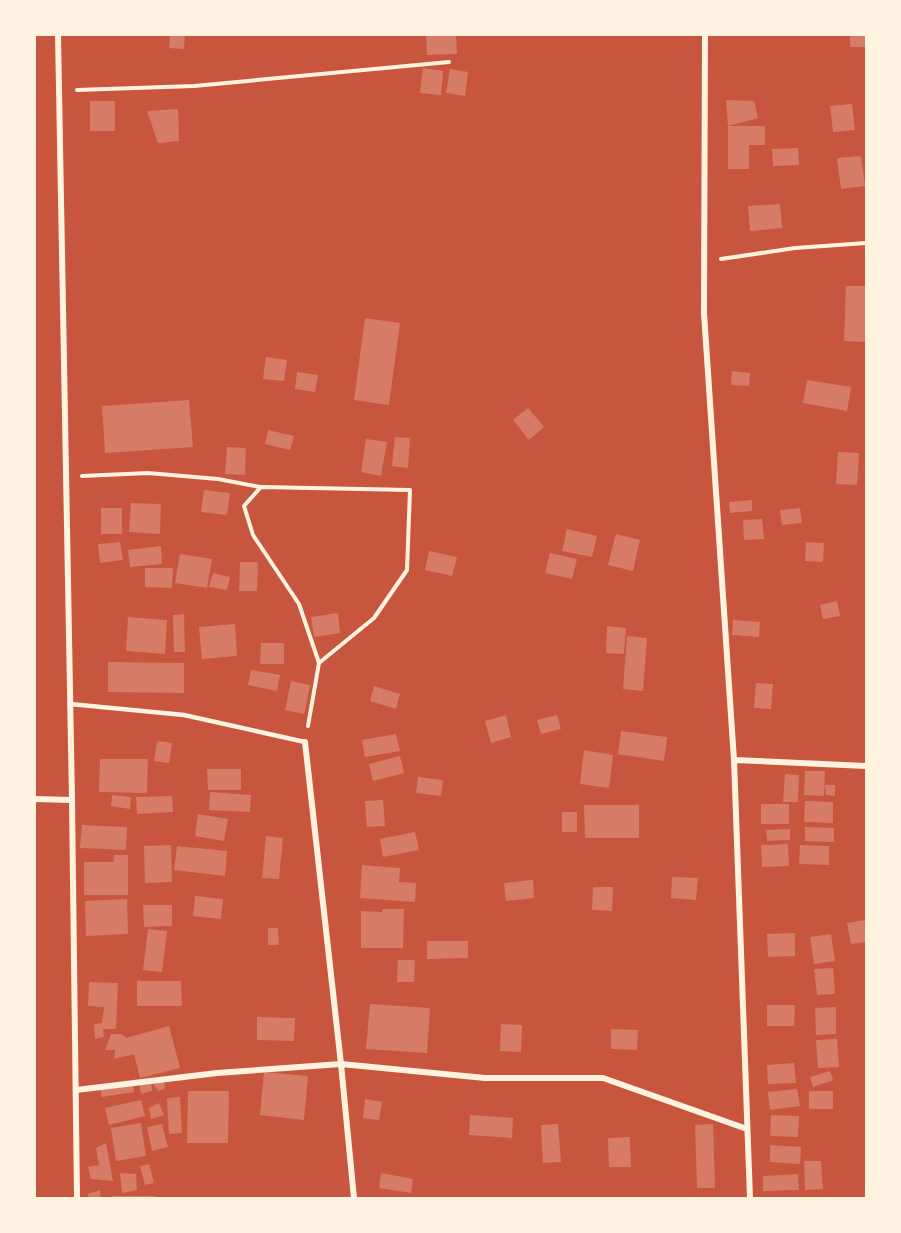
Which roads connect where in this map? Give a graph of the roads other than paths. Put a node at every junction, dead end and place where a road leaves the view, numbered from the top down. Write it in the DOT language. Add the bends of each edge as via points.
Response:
graph roads {
  1 [pos="58,34"];
  2 [pos="705,34"];
  3 [pos="70,704"];
  4 [pos="305,742"];
  5 [pos="734,760"];
  6 [pos="867,766"];
  7 [pos="34,799"];
  8 [pos="72,800"];
  9 [pos="341,1064"];
  10 [pos="76,1090"];
  11 [pos="747,1129"];
  12 [pos="77,1198"];
  13 [pos="354,1198"];
  14 [pos="750,1198"];
  1 -- 3 [label="street"];
  2 -- 5 [label="street" via="704,313"];
  3 -- 4 [label="lane" via="184,715"];
  3 -- 8 [label="street"];
  4 -- 9 [label="street"];
  5 -- 6 [label="street"];
  5 -- 11 [label="street"];
  7 -- 8 [label="street"];
  8 -- 10 [label="street"];
  9 -- 10 [label="street" via="217,1073"];
  9 -- 11 [label="street" via="485,1078 603,1078"];
  9 -- 13 [label="street"];
  10 -- 12 [label="street"];
  11 -- 14 [label="street"];
}
